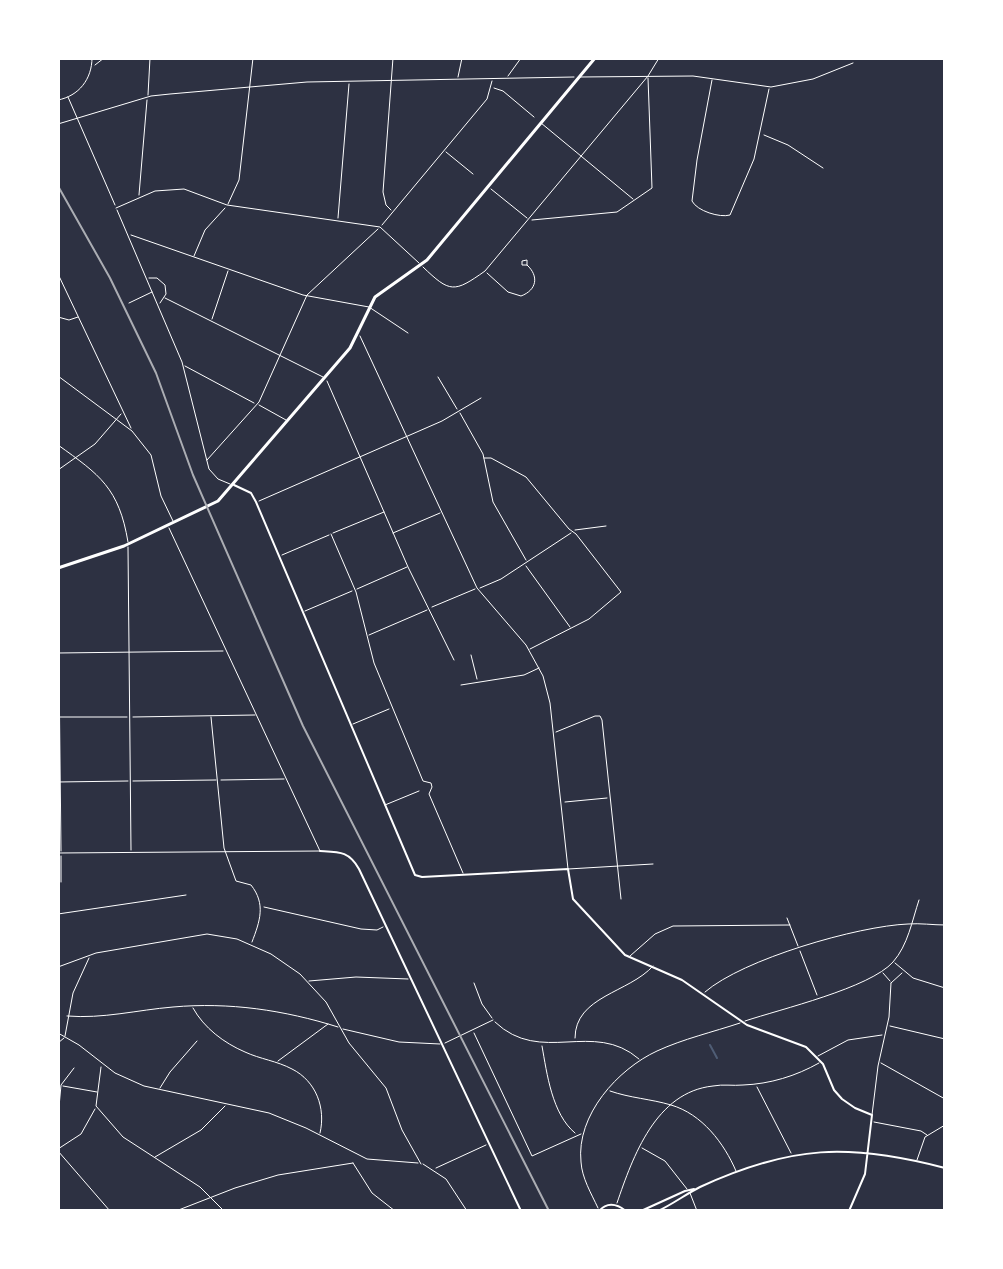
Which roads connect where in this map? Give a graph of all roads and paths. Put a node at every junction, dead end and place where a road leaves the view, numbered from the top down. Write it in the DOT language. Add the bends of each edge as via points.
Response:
graph roads {
  1 [pos="92,58"];
  2 [pos="104,58"];
  3 [pos="150,58"];
  4 [pos="253,58"];
  5 [pos="393,58"];
  6 [pos="462,58"];
  7 [pos="521,58"];
  8 [pos="595,58"];
  9 [pos="659,58"];
  10 [pos="853,63"];
  11 [pos="92,65"];
  12 [pos="648,76"];
  13 [pos="579,77"];
  14 [pos="492,79"];
  15 [pos="508,79"];
  16 [pos="712,79"];
  17 [pos="458,80"];
  18 [pos="391,81"];
  19 [pos="349,82"];
  20 [pos="250,87"];
  21 [pos="492,87"];
  22 [pos="769,87"];
  23 [pos="68,97"];
  24 [pos="148,97"];
  25 [pos="58,100"];
  26 [pos="534,117"];
  27 [pos="77,118"];
  28 [pos="541,123"];
  29 [pos="58,124"];
  30 [pos="761,134"];
  31 [pos="444,150"];
  32 [pos="581,156"];
  33 [pos="823,168"];
  34 [pos="473,174"];
  35 [pos="489,187"];
  36 [pos="140,197"];
  37 [pos="635,200"];
  38 [pos="227,205"];
  39 [pos="116,208"];
  40 [pos="393,212"];
  41 [pos="529,220"];
  42 [pos="338,221"];
  43 [pos="380,227"];
  44 [pos="128,236"];
  45 [pos="194,256"];
  46 [pos="422,265"];
  47 [pos="527,265"];
  48 [pos="229,269"];
  49 [pos="485,271"];
  50 [pos="58,274"];
  51 [pos="147,279"];
  52 [pos="152,292"];
  53 [pos="307,295"];
  54 [pos="165,298"];
  55 [pos="129,303"];
  56 [pos="157,304"];
  57 [pos="369,307"];
  58 [pos="58,317"];
  59 [pos="79,317"];
  60 [pos="211,321"];
  61 [pos="408,333"];
  62 [pos="358,334"];
  63 [pos="279,354"];
  64 [pos="184,366"];
  65 [pos="58,376"];
  66 [pos="438,377"];
  67 [pos="325,378"];
  68 [pos="481,398"];
  69 [pos="257,404"];
  70 [pos="459,411"];
  71 [pos="124,412"];
  72 [pos="117,420"];
  73 [pos="288,422"];
  74 [pos="132,431"];
  75 [pos="407,436"];
  76 [pos="58,445"];
  77 [pos="360,457"];
  78 [pos="77,458"];
  79 [pos="484,458"];
  80 [pos="207,460"];
  81 [pos="58,470"];
  82 [pos="233,485"];
  83 [pos="256,502"];
  84 [pos="384,512"];
  85 [pos="442,512"];
  86 [pos="174,523"];
  87 [pos="168,526"];
  88 [pos="606,526"];
  89 [pos="573,531"];
  90 [pos="58,533"];
  91 [pos="393,533"];
  92 [pos="331,534"];
  93 [pos="130,543"];
  94 [pos="279,556"];
  95 [pos="526,563"];
  96 [pos="408,567"];
  97 [pos="58,568"];
  98 [pos="477,588"];
  99 [pos="355,590"];
  100 [pos="429,608"];
  101 [pos="303,612"];
  102 [pos="571,629"];
  103 [pos="367,636"];
  104 [pos="226,650"];
  105 [pos="529,650"];
  106 [pos="59,653"];
  107 [pos="129,653"];
  108 [pos="471,655"];
  109 [pos="454,660"];
  110 [pos="539,668"];
  111 [pos="478,682"];
  112 [pos="461,685"];
  113 [pos="392,708"];
  114 [pos="256,715"];
  115 [pos="59,717"];
  116 [pos="130,717"];
  117 [pos="211,717"];
  118 [pos="351,725"];
  119 [pos="553,733"];
  120 [pos="286,778"];
  121 [pos="218,780"];
  122 [pos="130,781"];
  123 [pos="423,781"];
  124 [pos="59,782"];
  125 [pos="610,797"];
  126 [pos="562,803"];
  127 [pos="385,805"];
  128 [pos="320,851"];
  129 [pos="131,852"];
  130 [pos="225,852"];
  131 [pos="60,853"];
  132 [pos="653,864"];
  133 [pos="617,867"];
  134 [pos="568,869"];
  135 [pos="464,875"];
  136 [pos="61,882"];
  137 [pos="186,895"];
  138 [pos="621,899"];
  139 [pos="919,900"];
  140 [pos="261,907"];
  141 [pos="58,914"];
  142 [pos="787,918"];
  143 [pos="911,924"];
  144 [pos="790,925"];
  145 [pos="945,925"];
  146 [pos="386,926"];
  147 [pos="251,944"];
  148 [pos="799,949"];
  149 [pos="89,956"];
  150 [pos="629,957"];
  151 [pos="893,962"];
  152 [pos="653,966"];
  153 [pos="58,967"];
  154 [pos="903,971"];
  155 [pos="883,972"];
  156 [pos="410,978"];
  157 [pos="308,982"];
  158 [pos="474,983"];
  159 [pos="891,983"];
  160 [pos="945,988"];
  161 [pos="704,994"];
  162 [pos="817,997"];
  163 [pos="192,1006"];
  164 [pos="67,1016"];
  165 [pos="493,1020"];
  166 [pos="743,1022"];
  167 [pos="328,1024"];
  168 [pos="888,1025"];
  169 [pos="340,1028"];
  170 [pos="473,1031"];
  171 [pos="58,1033"];
  172 [pos="885,1035"];
  173 [pos="65,1036"];
  174 [pos="945,1039"];
  175 [pos="197,1041"];
  176 [pos="575,1041"];
  177 [pos="58,1043"];
  178 [pos="441,1044"];
  179 [pos="541,1044"];
  180 [pos="818,1056"];
  181 [pos="641,1061"];
  182 [pos="821,1061"];
  183 [pos="878,1062"];
  184 [pos="277,1063"];
  185 [pos="102,1064"];
  186 [pos="74,1068"];
  187 [pos="756,1084"];
  188 [pos="61,1085"];
  189 [pos="607,1090"];
  190 [pos="159,1091"];
  191 [pos="97,1092"];
  192 [pos="945,1099"];
  193 [pos="226,1104"];
  194 [pos="670,1105"];
  195 [pos="96,1106"];
  196 [pos="59,1107"];
  197 [pos="872,1115"];
  198 [pos="871,1122"];
  199 [pos="945,1125"];
  200 [pos="319,1134"];
  201 [pos="577,1134"];
  202 [pos="584,1135"];
  203 [pos="927,1135"];
  204 [pos="489,1144"];
  205 [pos="639,1147"];
  206 [pos="58,1150"];
  207 [pos="869,1151"];
  208 [pos="792,1155"];
  209 [pos="356,1156"];
  210 [pos="155,1157"];
  211 [pos="917,1160"];
  212 [pos="353,1163"];
  213 [pos="421,1164"];
  214 [pos="945,1168"];
  215 [pos="434,1170"];
  216 [pos="737,1171"];
  217 [pos="689,1192"];
  218 [pos="211,1197"];
  219 [pos="617,1205"];
  220 [pos="600,1210"];
  221 [pos="110,1211"];
  222 [pos="176,1211"];
  223 [pos="224,1211"];
  224 [pos="395,1211"];
  225 [pos="467,1211"];
  226 [pos="521,1211"];
  227 [pos="626,1211"];
  228 [pos="641,1211"];
  229 [pos="658,1211"];
  230 [pos="697,1211"];
  231 [pos="849,1211"];
  1 -- 11 [label="street"];
  2 -- 11 [label="street"];
  3 -- 24 [label="street"];
  4 -- 20 [label="street"];
  5 -- 18 [label="street"];
  6 -- 17 [label="street"];
  7 -- 15 [label="street"];
  8 -- 13 [label="main road"];
  9 -- 12 [label="street"];
  10 -- 22 [label="street" via="813,79"];
  11 -- 23 [label="street" via="83,86"];
  12 -- 13 [label="street"];
  12 -- 16 [label="street"];
  12 -- 32 [label="street"];
  12 -- 37 [label="street" via="653,186"];
  13 -- 15 [label="street"];
  13 -- 28 [label="main road"];
  14 -- 15 [label="street"];
  14 -- 17 [label="street"];
  14 -- 21 [label="street"];
  16 -- 22 [label="street"];
  16 -- 30 [label="street" via="697,160 697,208 728,216"];
  17 -- 18 [label="street"];
  18 -- 19 [label="street"];
  18 -- 40 [label="street" via="383,192"];
  19 -- 20 [label="street"];
  19 -- 42 [label="street"];
  20 -- 24 [label="street"];
  20 -- 38 [label="street" via="239,180"];
  21 -- 26 [label="street"];
  21 -- 31 [label="street"];
  22 -- 30 [label="street"];
  23 -- 25 [label="street"];
  23 -- 27 [label="street"];
  24 -- 27 [label="street"];
  24 -- 36 [label="street"];
  27 -- 29 [label="street"];
  27 -- 39 [label="street"];
  28 -- 32 [label="street"];
  28 -- 35 [label="main road"];
  30 -- 33 [label="street"];
  31 -- 34 [label="street"];
  31 -- 40 [label="street"];
  32 -- 37 [label="street"];
  32 -- 41 [label="street"];
  35 -- 41 [label="street"];
  35 -- 46 [label="main road"];
  36 -- 38 [label="street" via="178,188"];
  36 -- 39 [label="street"];
  37 -- 41 [label="street" via="617,212"];
  38 -- 42 [label="street"];
  38 -- 45 [label="street" via="205,230"];
  39 -- 44 [label="street"];
  40 -- 43 [label="street"];
  41 -- 49 [label="street"];
  42 -- 43 [label="street"];
  43 -- 46 [label="street"];
  43 -- 53 [label="street"];
  44 -- 45 [label="street"];
  44 -- 51 [label="street"];
  45 -- 48 [label="street"];
  46 -- 49 [label="street" via="447,287 467,284"];
  46 -- 57 [label="main road" via="382,291"];
  47 -- 49 [label="street" via="535,283 521,296 508,292"];
  48 -- 53 [label="street"];
  48 -- 60 [label="street"];
  50 -- 59 [label="street"];
  51 -- 52 [label="street"];
  51 -- 54 [label="street" via="163,283"];
  52 -- 55 [label="street"];
  52 -- 56 [label="street"];
  53 -- 57 [label="street"];
  53 -- 63 [label="street"];
  54 -- 56 [label="street"];
  54 -- 60 [label="street"];
  56 -- 64 [label="street"];
  57 -- 61 [label="street"];
  57 -- 62 [label="main road"];
  58 -- 59 [label="street"];
  59 -- 71 [label="street"];
  60 -- 63 [label="street"];
  62 -- 67 [label="main road"];
  62 -- 75 [label="street"];
  63 -- 67 [label="street"];
  63 -- 69 [label="street"];
  64 -- 69 [label="street"];
  64 -- 80 [label="street"];
  65 -- 72 [label="street"];
  66 -- 70 [label="street"];
  67 -- 73 [label="main road"];
  67 -- 77 [label="street"];
  68 -- 70 [label="street"];
  69 -- 73 [label="street"];
  69 -- 80 [label="street"];
  70 -- 75 [label="street"];
  70 -- 79 [label="street"];
  71 -- 72 [label="street"];
  71 -- 74 [label="street"];
  72 -- 74 [label="street"];
  72 -- 78 [label="street"];
  73 -- 82 [label="main road"];
  74 -- 86 [label="street" via="151,455"];
  75 -- 77 [label="street"];
  75 -- 85 [label="street"];
  76 -- 78 [label="street"];
  77 -- 83 [label="street"];
  77 -- 84 [label="street"];
  78 -- 81 [label="street"];
  78 -- 93 [label="street" via="114,496"];
  79 -- 89 [label="street" via="526,477"];
  79 -- 95 [label="street" via="493,502"];
  80 -- 82 [label="street" via="215,477"];
  82 -- 83 [label="street" via="251,493"];
  82 -- 86 [label="main road" via="214,504"];
  83 -- 94 [label="street"];
  84 -- 91 [label="street"];
  84 -- 92 [label="street"];
  85 -- 91 [label="street"];
  85 -- 98 [label="street"];
  86 -- 87 [label="main road"];
  87 -- 93 [label="main road"];
  87 -- 104 [label="street"];
  88 -- 89 [label="street"];
  89 -- 95 [label="street"];
  89 -- 102 [label="street" via="621,592"];
  90 -- 97 [label="street"];
  91 -- 96 [label="street"];
  92 -- 94 [label="street"];
  92 -- 99 [label="street"];
  93 -- 97 [label="main road"];
  93 -- 107 [label="street"];
  94 -- 101 [label="street"];
  95 -- 98 [label="street"];
  95 -- 102 [label="street"];
  96 -- 99 [label="street"];
  96 -- 100 [label="street"];
  97 -- 106 [label="street"];
  98 -- 100 [label="street"];
  98 -- 105 [label="street"];
  99 -- 101 [label="street"];
  99 -- 103 [label="street"];
  100 -- 103 [label="street"];
  100 -- 109 [label="street"];
  101 -- 118 [label="street"];
  102 -- 105 [label="street"];
  103 -- 113 [label="street"];
  104 -- 107 [label="street"];
  104 -- 114 [label="street"];
  105 -- 110 [label="street"];
  106 -- 107 [label="street"];
  106 -- 115 [label="street"];
  107 -- 116 [label="street"];
  108 -- 111 [label="street"];
  110 -- 111 [label="street"];
  110 -- 119 [label="street"];
  111 -- 112 [label="street"];
  113 -- 118 [label="street"];
  113 -- 123 [label="street"];
  114 -- 117 [label="street"];
  114 -- 120 [label="street"];
  115 -- 116 [label="street"];
  115 -- 124 [label="street"];
  116 -- 117 [label="street"];
  116 -- 122 [label="street"];
  117 -- 121 [label="street"];
  118 -- 127 [label="street"];
  119 -- 125 [label="street" via="601,717"];
  119 -- 126 [label="street"];
  120 -- 121 [label="street"];
  120 -- 128 [label="street"];
  121 -- 122 [label="street"];
  121 -- 130 [label="street"];
  122 -- 124 [label="street"];
  122 -- 129 [label="street"];
  123 -- 127 [label="street" via="419,791"];
  123 -- 135 [label="street" via="431,783 429,794"];
  124 -- 131 [label="street"];
  125 -- 126 [label="street"];
  125 -- 133 [label="street"];
  126 -- 134 [label="street"];
  127 -- 135 [label="street" via="415,875"];
  128 -- 130 [label="street"];
  128 -- 146 [label="street" via="352,857"];
  129 -- 130 [label="street"];
  129 -- 131 [label="street"];
  130 -- 140 [label="street" via="236,881 251,885"];
  131 -- 136 [label="street"];
  132 -- 133 [label="street"];
  133 -- 134 [label="street"];
  133 -- 138 [label="street"];
  134 -- 135 [label="street"];
  134 -- 150 [label="street" via="573,899"];
  137 -- 141 [label="street"];
  139 -- 143 [label="street"];
  140 -- 146 [label="street" via="361,929"];
  140 -- 147 [label="street"];
  142 -- 144 [label="street"];
  143 -- 145 [label="street"];
  143 -- 148 [label="street" via="861,931"];
  143 -- 151 [label="street"];
  144 -- 148 [label="street"];
  144 -- 150 [label="street" via="674,926 648,939"];
  146 -- 156 [label="street"];
  147 -- 149 [label="street" via="207,934"];
  147 -- 157 [label="street"];
  148 -- 161 [label="street" via="741,969"];
  148 -- 162 [label="street"];
  149 -- 153 [label="street"];
  149 -- 164 [label="street"];
  150 -- 152 [label="street"];
  151 -- 154 [label="street"];
  151 -- 155 [label="street"];
  152 -- 161 [label="street"];
  152 -- 176 [label="street" via="584,1010"];
  154 -- 159 [label="street"];
  154 -- 160 [label="street"];
  155 -- 159 [label="street"];
  155 -- 162 [label="street"];
  156 -- 157 [label="street"];
  156 -- 178 [label="street"];
  157 -- 169 [label="street"];
  158 -- 165 [label="street"];
  159 -- 168 [label="street"];
  161 -- 166 [label="street"];
  162 -- 166 [label="street"];
  163 -- 164 [label="street"];
  163 -- 167 [label="street" via="265,1009"];
  163 -- 184 [label="street" via="230,1044"];
  164 -- 173 [label="street"];
  165 -- 170 [label="street"];
  165 -- 179 [label="street" via="513,1035"];
  166 -- 180 [label="street" via="799,1042"];
  166 -- 181 [label="street" via="661,1049"];
  167 -- 169 [label="street"];
  167 -- 184 [label="street"];
  168 -- 172 [label="street"];
  168 -- 174 [label="street"];
  169 -- 178 [label="street" via="390,1040"];
  169 -- 213 [label="street" via="386,1088"];
  170 -- 178 [label="street"];
  170 -- 201 [label="street" via="532,1156"];
  171 -- 173 [label="street"];
  172 -- 180 [label="street" via="848,1040"];
  172 -- 183 [label="street"];
  173 -- 177 [label="street"];
  173 -- 185 [label="street"];
  175 -- 190 [label="street"];
  176 -- 179 [label="street"];
  176 -- 181 [label="street" via="614,1044"];
  178 -- 204 [label="street"];
  179 -- 201 [label="street" via="561,1114"];
  180 -- 182 [label="street"];
  181 -- 189 [label="street"];
  182 -- 187 [label="street"];
  182 -- 197 [label="street" via="842,1099"];
  183 -- 192 [label="street"];
  183 -- 197 [label="street"];
  184 -- 200 [label="street" via="299,1073 316,1093 322,1113"];
  185 -- 190 [label="street"];
  185 -- 191 [label="street"];
  186 -- 188 [label="street"];
  187 -- 194 [label="street" via="701,1088"];
  187 -- 208 [label="street"];
  188 -- 191 [label="street"];
  188 -- 196 [label="street"];
  189 -- 194 [label="street"];
  189 -- 202 [label="street"];
  190 -- 193 [label="street"];
  191 -- 195 [label="street"];
  193 -- 200 [label="street" via="267,1113"];
  193 -- 210 [label="street" via="201,1130"];
  194 -- 205 [label="street"];
  194 -- 216 [label="street" via="713,1133"];
  195 -- 206 [label="street" via="81,1134"];
  195 -- 210 [label="street" via="118,1133"];
  197 -- 198 [label="street"];
  198 -- 203 [label="street"];
  198 -- 207 [label="street"];
  199 -- 203 [label="street"];
  200 -- 209 [label="street"];
  201 -- 202 [label="street"];
  202 -- 220 [label="street" via="581,1166"];
  203 -- 211 [label="street"];
  204 -- 215 [label="street"];
  204 -- 226 [label="street"];
  205 -- 217 [label="street" via="665,1161"];
  205 -- 219 [label="street"];
  206 -- 221 [label="street"];
  207 -- 208 [label="street"];
  207 -- 211 [label="street"];
  207 -- 231 [label="street"];
  208 -- 216 [label="street"];
  209 -- 212 [label="street"];
  209 -- 213 [label="street"];
  210 -- 218 [label="street"];
  211 -- 214 [label="street"];
  212 -- 218 [label="street" via="290,1172"];
  212 -- 224 [label="street" via="367,1187"];
  213 -- 215 [label="street"];
  215 -- 225 [label="street"];
  216 -- 217 [label="street"];
  217 -- 228 [label="street"];
  217 -- 229 [label="street"];
  217 -- 230 [label="street"];
  218 -- 222 [label="street"];
  218 -- 223 [label="street"];
  219 -- 220 [label="street"];
  219 -- 227 [label="street"];
}
